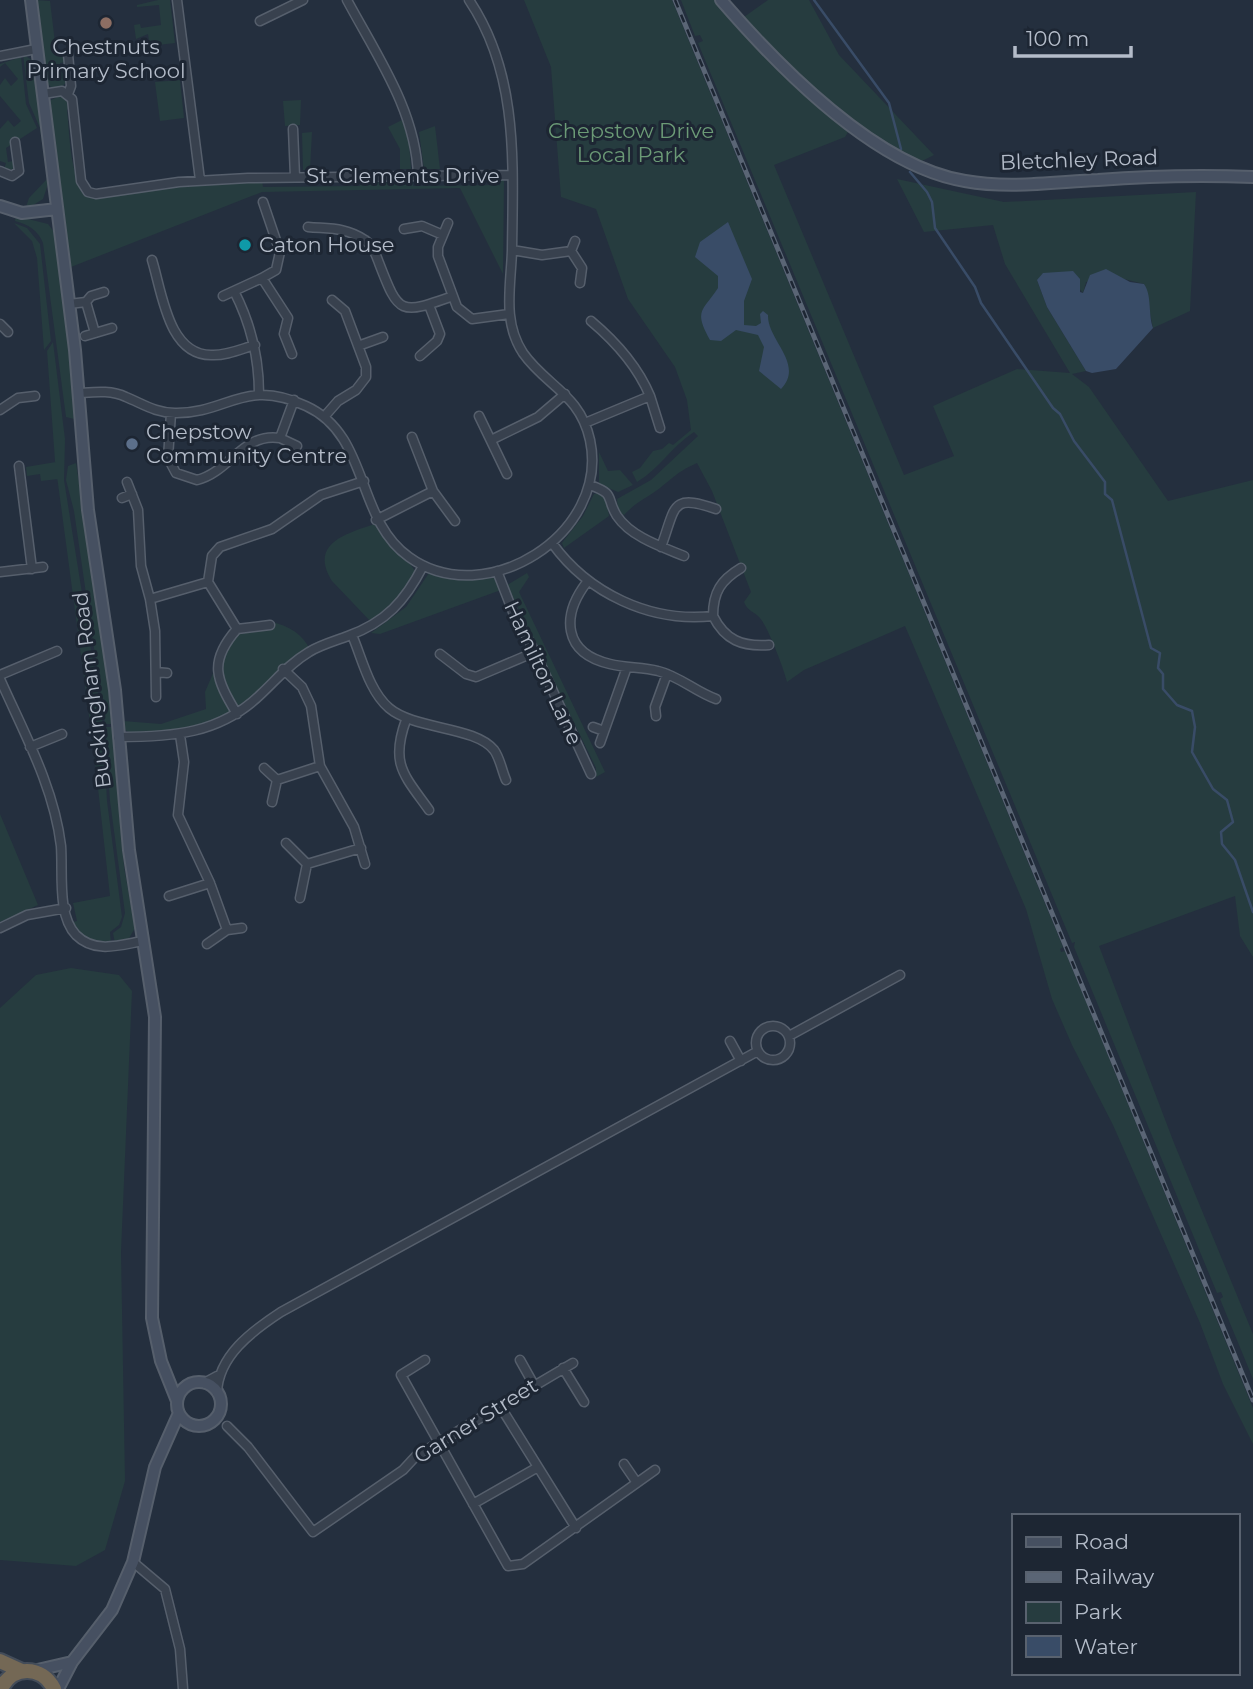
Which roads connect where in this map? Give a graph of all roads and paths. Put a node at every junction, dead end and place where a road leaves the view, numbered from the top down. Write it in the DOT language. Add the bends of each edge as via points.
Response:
graph roads {
  1 [pos="31,0"];
  2 [pos="177,0"];
  3 [pos="303,0"];
  4 [pos="347,0"];
  5 [pos="469,0"];
  6 [pos="721,0"];
  7 [pos="260,21"];
  8 [pos="36,49"];
  9 [pos="68,54"];
  10 [pos="0,56"];
  11 [pos="43,94"];
  12 [pos="68,94"];
  13 [pos="293,129"];
  14 [pos="15,142"];
  15 [pos="0,171"];
  16 [pos="511,175"];
  17 [pos="418,176"];
  18 [pos="295,177"];
  19 [pos="1253,177"];
  20 [pos="200,180"];
  21 [pos="264,202"];
  22 [pos="0,206"];
  23 [pos="57,209"];
  24 [pos="448,223"];
  25 [pos="308,227"];
  26 [pos="404,229"];
  27 [pos="443,235"];
  28 [pos="575,241"];
  29 [pos="512,250"];
  30 [pos="571,251"];
  31 [pos="152,260"];
  32 [pos="262,278"];
  33 [pos="580,283"];
  34 [pos="234,291"];
  35 [pos="104,292"];
  36 [pos="223,296"];
  37 [pos="453,296"];
  38 [pos="332,300"];
  39 [pos="86,302"];
  40 [pos="69,304"];
  41 [pos="429,305"];
  42 [pos="509,314"];
  43 [pos="591,321"];
  44 [pos="0,324"];
  45 [pos="112,328"];
  46 [pos="8,332"];
  47 [pos="95,333"];
  48 [pos="85,336"];
  49 [pos="383,337"];
  50 [pos="255,345"];
  51 [pos="358,346"];
  52 [pos="292,354"];
  53 [pos="420,356"];
  54 [pos="26,387"];
  55 [pos="79,393"];
  56 [pos="259,394"];
  57 [pos="565,394"];
  58 [pos="650,396"];
  59 [pos="294,400"];
  60 [pos="0,410"];
  61 [pos="171,413"];
  62 [pos="479,416"];
  63 [pos="324,417"];
  64 [pos="584,423"];
  65 [pos="660,429"];
  66 [pos="412,437"];
  67 [pos="280,438"];
  68 [pos="491,440"];
  69 [pos="298,446"];
  70 [pos="17,473"];
  71 [pos="507,474"];
  72 [pos="364,481"];
  73 [pos="127,482"];
  74 [pos="590,485"];
  75 [pos="433,491"];
  76 [pos="132,494"];
  77 [pos="122,498"];
  78 [pos="716,509"];
  79 [pos="376,520"];
  80 [pos="455,521"];
  81 [pos="552,543"];
  82 [pos="661,547"];
  83 [pos="684,556"];
  84 [pos="423,566"];
  85 [pos="43,568"];
  86 [pos="741,568"];
  87 [pos="32,569"];
  88 [pos="497,571"];
  89 [pos="0,572"];
  90 [pos="208,582"];
  91 [pos="587,582"];
  92 [pos="150,599"];
  93 [pos="713,616"];
  94 [pos="270,625"];
  95 [pos="237,629"];
  96 [pos="352,635"];
  97 [pos="739,644"];
  98 [pos="769,645"];
  99 [pos="57,652"];
  100 [pos="535,652"];
  101 [pos="736,653"];
  102 [pos="440,654"];
  103 [pos="628,667"];
  104 [pos="283,669"];
  105 [pos="156,672"];
  106 [pos="167,673"];
  107 [pos="667,674"];
  108 [pos="0,677"];
  109 [pos="700,681"];
  110 [pos="696,691"];
  111 [pos="156,697"];
  112 [pos="716,699"];
  113 [pos="237,714"];
  114 [pos="656,716"];
  115 [pos="406,720"];
  116 [pos="593,727"];
  117 [pos="604,731"];
  118 [pos="62,734"];
  119 [pos="180,735"];
  120 [pos="118,737"];
  121 [pos="600,743"];
  122 [pos="30,747"];
  123 [pos="320,766"];
  124 [pos="264,768"];
  125 [pos="591,774"];
  126 [pos="276,780"];
  127 [pos="506,780"];
  128 [pos="272,802"];
  129 [pos="429,810"];
  130 [pos="286,843"];
  131 [pos="361,848"];
  132 [pos="307,864"];
  133 [pos="366,864"];
  134 [pos="211,883"];
  135 [pos="169,896"];
  136 [pos="300,898"];
  137 [pos="66,908"];
  138 [pos="0,928"];
  139 [pos="242,928"];
  140 [pos="227,930"];
  141 [pos="143,941"];
  142 [pos="207,944"];
  143 [pos="900,975"];
  144 [pos="789,1036"];
  145 [pos="730,1041"];
  146 [pos="758,1051"];
  147 [pos="741,1061"];
  148 [pos="425,1360"];
  149 [pos="520,1360"];
  150 [pos="573,1363"];
  151 [pos="563,1368"];
  152 [pos="166,1376"];
  153 [pos="217,1376"];
  154 [pos="204,1383"];
  155 [pos="189,1385"];
  156 [pos="534,1385"];
  157 [pos="217,1393"];
  158 [pos="177,1401"];
  159 [pos="584,1402"];
  160 [pos="500,1406"];
  161 [pos="179,1413"];
  162 [pos="195,1426"];
  163 [pos="227,1426"];
  164 [pos="170,1439"];
  165 [pos="438,1443"];
  166 [pos="624,1464"];
  167 [pos="538,1467"];
  168 [pos="655,1470"];
  169 [pos="637,1483"];
  170 [pos="473,1504"];
  171 [pos="576,1528"];
  172 [pos="133,1562"];
  173 [pos="0,1661"];
  174 [pos="72,1662"];
  175 [pos="28,1671"];
  176 [pos="1,1689"];
  177 [pos="56,1689"];
  178 [pos="183,1689"];
  1 -- 8 [label="main road, Buckingham Road"];
  2 -- 20 [label="street"];
  3 -- 7 [label="street"];
  4 -- 17 [label="street" via="411,125"];
  5 -- 16 [label="street" via="502,67 510,110"];
  6 -- 19 [label="main road, Bletchley Road" via="842,120 909,164 964,181 1022,185 1180,175"];
  8 -- 10 [label="street"];
  8 -- 11 [label="main road, Buckingham Road"];
  9 -- 12 [label="street, St. Clements Drive"];
  11 -- 12 [label="street"];
  11 -- 23 [label="main road, Buckingham Road"];
  12 -- 20 [label="street, St. Clements Drive" via="81,181 88,192"];
  13 -- 18 [label="street, St. Clements Drive"];
  14 -- 15 [label="street" via="19,171 12,176"];
  16 -- 17 [label="street, St. Clements Drive"];
  16 -- 29 [label="street"];
  17 -- 18 [label="street, St. Clements Drive"];
  18 -- 20 [label="street, St. Clements Drive"];
  21 -- 32 [label="street" via="280,252 276,270"];
  22 -- 23 [label="main road" via="22,213"];
  23 -- 40 [label="main road, Buckingham Road"];
  24 -- 27 [label="street"];
  25 -- 41 [label="street" via="331,226 366,241 397,303 411,309"];
  26 -- 27 [label="street" via="422,226"];
  27 -- 37 [label="street" via="438,256"];
  28 -- 30 [label="street"];
  29 -- 30 [label="street" via="542,255"];
  29 -- 42 [label="street"];
  30 -- 33 [label="street" via="582,268"];
  31 -- 50 [label="street" via="180,342 210,356"];
  32 -- 34 [label="street"];
  32 -- 52 [label="street" via="288,318 284,334"];
  34 -- 36 [label="street"];
  34 -- 50 [label="street"];
  35 -- 39 [label="street"];
  37 -- 41 [label="street"];
  37 -- 42 [label="street" via="462,314 471,319"];
  38 -- 51 [label="street" via="345,311"];
  39 -- 40 [label="street"];
  39 -- 47 [label="street"];
  40 -- 55 [label="main road, Buckingham Road"];
  41 -- 53 [label="street" via="440,334"];
  42 -- 57 [label="street" via="523,353"];
  43 -- 58 [label="street" via="619,346"];
  44 -- 46 [label="street"];
  45 -- 47 [label="street"];
  47 -- 48 [label="street"];
  49 -- 51 [label="street"];
  50 -- 56 [label="street"];
  51 -- 63 [label="street" via="366,377"];
  54 -- 60 [label="street" via="31,397 18,398"];
  55 -- 61 [label="street" via="114,393"];
  55 -- 120 [label="main road, Buckingham Road" via="88,510"];
  56 -- 59 [label="street"];
  56 -- 61 [label="street"];
  57 -- 64 [label="street"];
  57 -- 68 [label="street" via="538,417"];
  58 -- 64 [label="street"];
  58 -- 65 [label="street"];
  59 -- 63 [label="street"];
  59 -- 67 [label="street"];
  61 -- 67 [label="street" via="168,458 176,473 190,480 212,474 260,437"];
  62 -- 68 [label="street"];
  63 -- 72 [label="street" via="345,442"];
  64 -- 74 [label="street" via="592,453"];
  66 -- 75 [label="street"];
  67 -- 69 [label="street"];
  68 -- 71 [label="street"];
  70 -- 87 [label="street"];
  72 -- 79 [label="street"];
  72 -- 90 [label="street" via="321,495 271,529 220,547 212,556"];
  73 -- 76 [label="street"];
  74 -- 81 [label="street" via="576,518"];
  74 -- 82 [label="street" via="612,498 617,516"];
  75 -- 79 [label="street"];
  75 -- 80 [label="street"];
  76 -- 77 [label="street"];
  76 -- 92 [label="street"];
  78 -- 82 [label="street" via="691,500 682,502"];
  79 -- 84 [label="street" via="395,545"];
  81 -- 88 [label="street"];
  81 -- 91 [label="street"];
  82 -- 83 [label="street"];
  84 -- 88 [label="street" via="459,575"];
  84 -- 96 [label="street" via="393,612"];
  85 -- 87 [label="street"];
  86 -- 93 [label="street" via="723,573"];
  87 -- 89 [label="street"];
  88 -- 100 [label="street, Hamilton Lane"];
  90 -- 92 [label="street"];
  90 -- 95 [label="street"];
  91 -- 93 [label="street" via="639,607"];
  91 -- 103 [label="street" via="570,616 574,640 595,658"];
  92 -- 105 [label="street"];
  93 -- 97 [label="street" via="728,638"];
  94 -- 95 [label="street"];
  95 -- 113 [label="street" via="216,662 225,694"];
  96 -- 104 [label="street" via="311,651"];
  96 -- 115 [label="street" via="372,684 387,707"];
  97 -- 98 [label="street"];
  97 -- 101 [label="street"];
  99 -- 108 [label="street"];
  100 -- 102 [label="street" via="476,677"];
  100 -- 125 [label="street, Hamilton Lane"];
  103 -- 107 [label="street"];
  103 -- 117 [label="street"];
  104 -- 113 [label="street"];
  104 -- 123 [label="street" via="302,687 311,706"];
  105 -- 106 [label="street"];
  105 -- 111 [label="street"];
  107 -- 110 [label="street"];
  107 -- 114 [label="street"];
  108 -- 122 [label="street"];
  109 -- 110 [label="street"];
  110 -- 112 [label="street"];
  113 -- 119 [label="street" via="212,727"];
  115 -- 127 [label="street" via="455,731 490,746"];
  115 -- 129 [label="street" via="398,761"];
  116 -- 117 [label="street"];
  117 -- 121 [label="street"];
  118 -- 122 [label="street"];
  119 -- 120 [label="street"];
  119 -- 134 [label="street" via="184,762 178,815"];
  120 -- 141 [label="main road, Buckingham Road"];
  122 -- 137 [label="street" via="54,810"];
  123 -- 126 [label="street"];
  123 -- 131 [label="street"];
  124 -- 126 [label="street"];
  126 -- 128 [label="street"];
  130 -- 132 [label="street"];
  131 -- 132 [label="street"];
  131 -- 133 [label="street"];
  132 -- 136 [label="street"];
  134 -- 135 [label="street"];
  134 -- 140 [label="street"];
  137 -- 138 [label="street" via="27,915"];
  137 -- 141 [label="street" via="74,932 92,946"];
  139 -- 140 [label="street"];
  140 -- 142 [label="street"];
  141 -- 152 [label="main road, Buckingham Road" via="157,1050 152,1318"];
  143 -- 144 [label="street"];
  144 -- 146 [label="street" via="790,1048 778,1060 766,1059"];
  144 -- 146 [label="street" via="782,1028 766,1028 758,1035"];
  145 -- 147 [label="street"];
  146 -- 147 [label="street"];
  147 -- 153 [label="street" via="281,1312 243,1341"];
  148 -- 165 [label="street" via="401,1375"];
  149 -- 156 [label="street"];
  150 -- 151 [label="street, Garner Street"];
  151 -- 156 [label="street, Garner Street"];
  151 -- 159 [label="street"];
  152 -- 155 [label="main road"];
  152 -- 158 [label="main road, Buckingham Road"];
  153 -- 154 [label="street"];
  153 -- 157 [label="street"];
  154 -- 155 [label="main road"];
  154 -- 157 [label="main road"];
  155 -- 158 [label="main road"];
  156 -- 160 [label="street, Garner Street"];
  157 -- 162 [label="main road" via="216,1417"];
  158 -- 161 [label="main road"];
  160 -- 165 [label="street, Garner Street"];
  160 -- 167 [label="street"];
  161 -- 162 [label="main road"];
  161 -- 164 [label="main road"];
  162 -- 164 [label="main road"];
  163 -- 165 [label="street, Garner Street" via="313,1532"];
  164 -- 172 [label="main road" via="155,1467"];
  165 -- 170 [label="street"];
  166 -- 169 [label="street"];
  167 -- 170 [label="street"];
  167 -- 171 [label="street"];
  168 -- 169 [label="street"];
  169 -- 171 [label="street"];
  170 -- 171 [label="street" via="508,1566 523,1564"];
  172 -- 174 [label="main road" via="112,1610"];
  172 -- 178 [label="street" via="165,1589 180,1648"];
  173 -- 175 [label="highway"];
  174 -- 175 [label="main road"];
  174 -- 177 [label="main road"];
  175 -- 176 [label="highway" via="7,1678"];
  175 -- 177 [label="highway" via="48,1679"];
}
